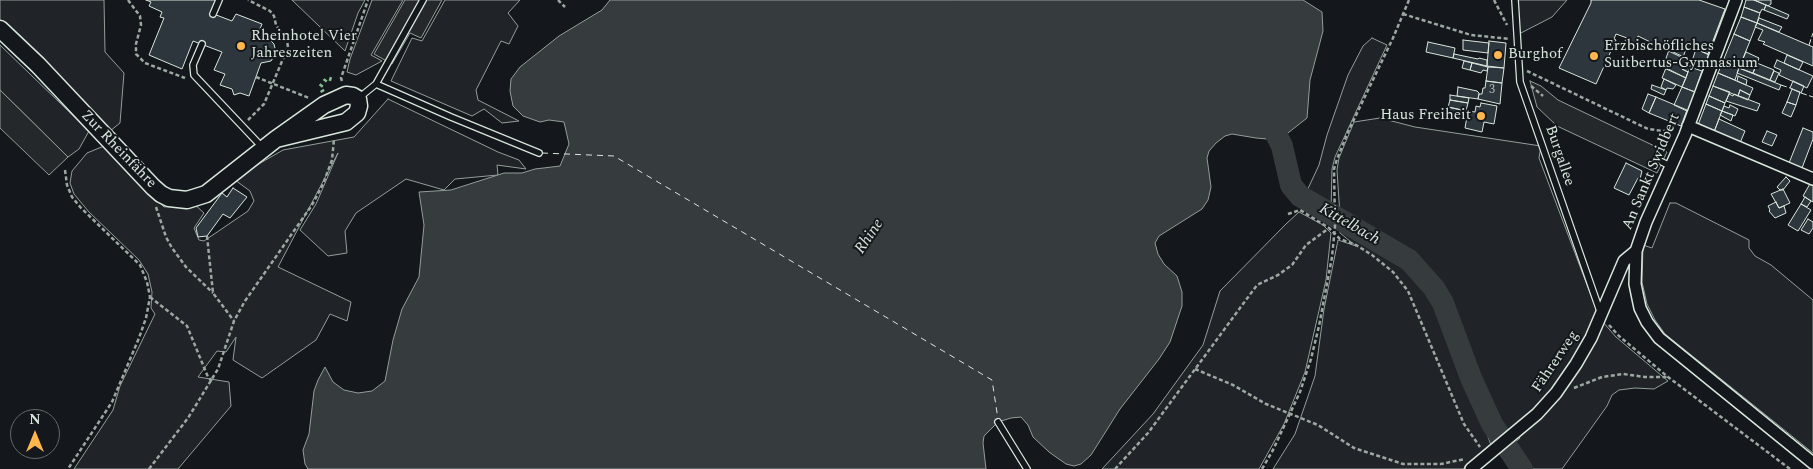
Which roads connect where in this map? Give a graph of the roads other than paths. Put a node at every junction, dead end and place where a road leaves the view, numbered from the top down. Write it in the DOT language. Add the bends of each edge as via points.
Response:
graph roads {
  1 [pos="219,0"];
  2 [pos="423,0"];
  3 [pos="1515,0"];
  4 [pos="1736,0"];
  5 [pos="214,14"];
  6 [pos="0,29"];
  7 [pos="202,44"];
  8 [pos="376,84"];
  9 [pos="352,97"];
  10 [pos="1688,126"];
  11 [pos="276,139"];
  12 [pos="263,149"];
  13 [pos="539,153"];
  14 [pos="1813,179"];
  15 [pos="1636,251"];
  16 [pos="1601,316"];
  17 [pos="998,422"];
  18 [pos="1813,463"];
  19 [pos="1027,469"];
  20 [pos="1471,469"];
  1 -- 5 [label="lane"];
  2 -- 8 [label="lane"];
  3 -- 16 [label="lane, Burgallee" via="1520,82"];
  4 -- 10 [label="street, An Sankt Swidbert"];
  6 -- 12 [label="street, Zur Rheinfähre" via="153,187 169,198 178,200 206,194"];
  7 -- 12 [label="lane" via="193,65 194,75"];
  8 -- 9 [label="lane"];
  8 -- 13 [label="lane"];
  9 -- 11 [label="street, Zur Rheinfähre" via="324,105"];
  9 -- 11 [label="street" via="359,106 357,113 346,122"];
  10 -- 14 [label="street"];
  10 -- 15 [label="street, An Sankt Swidbert" via="1666,164"];
  11 -- 12 [label="street, Zur Rheinfähre"];
  15 -- 16 [label="street, Fährerweg" via="1624,261"];
  15 -- 18 [label="street, An Sankt Swidbert" via="1635,284 1640,308 1659,338"];
  16 -- 20 [label="street, Fährerweg" via="1576,364 1556,393"];
  17 -- 19 [label="lane"];
}
